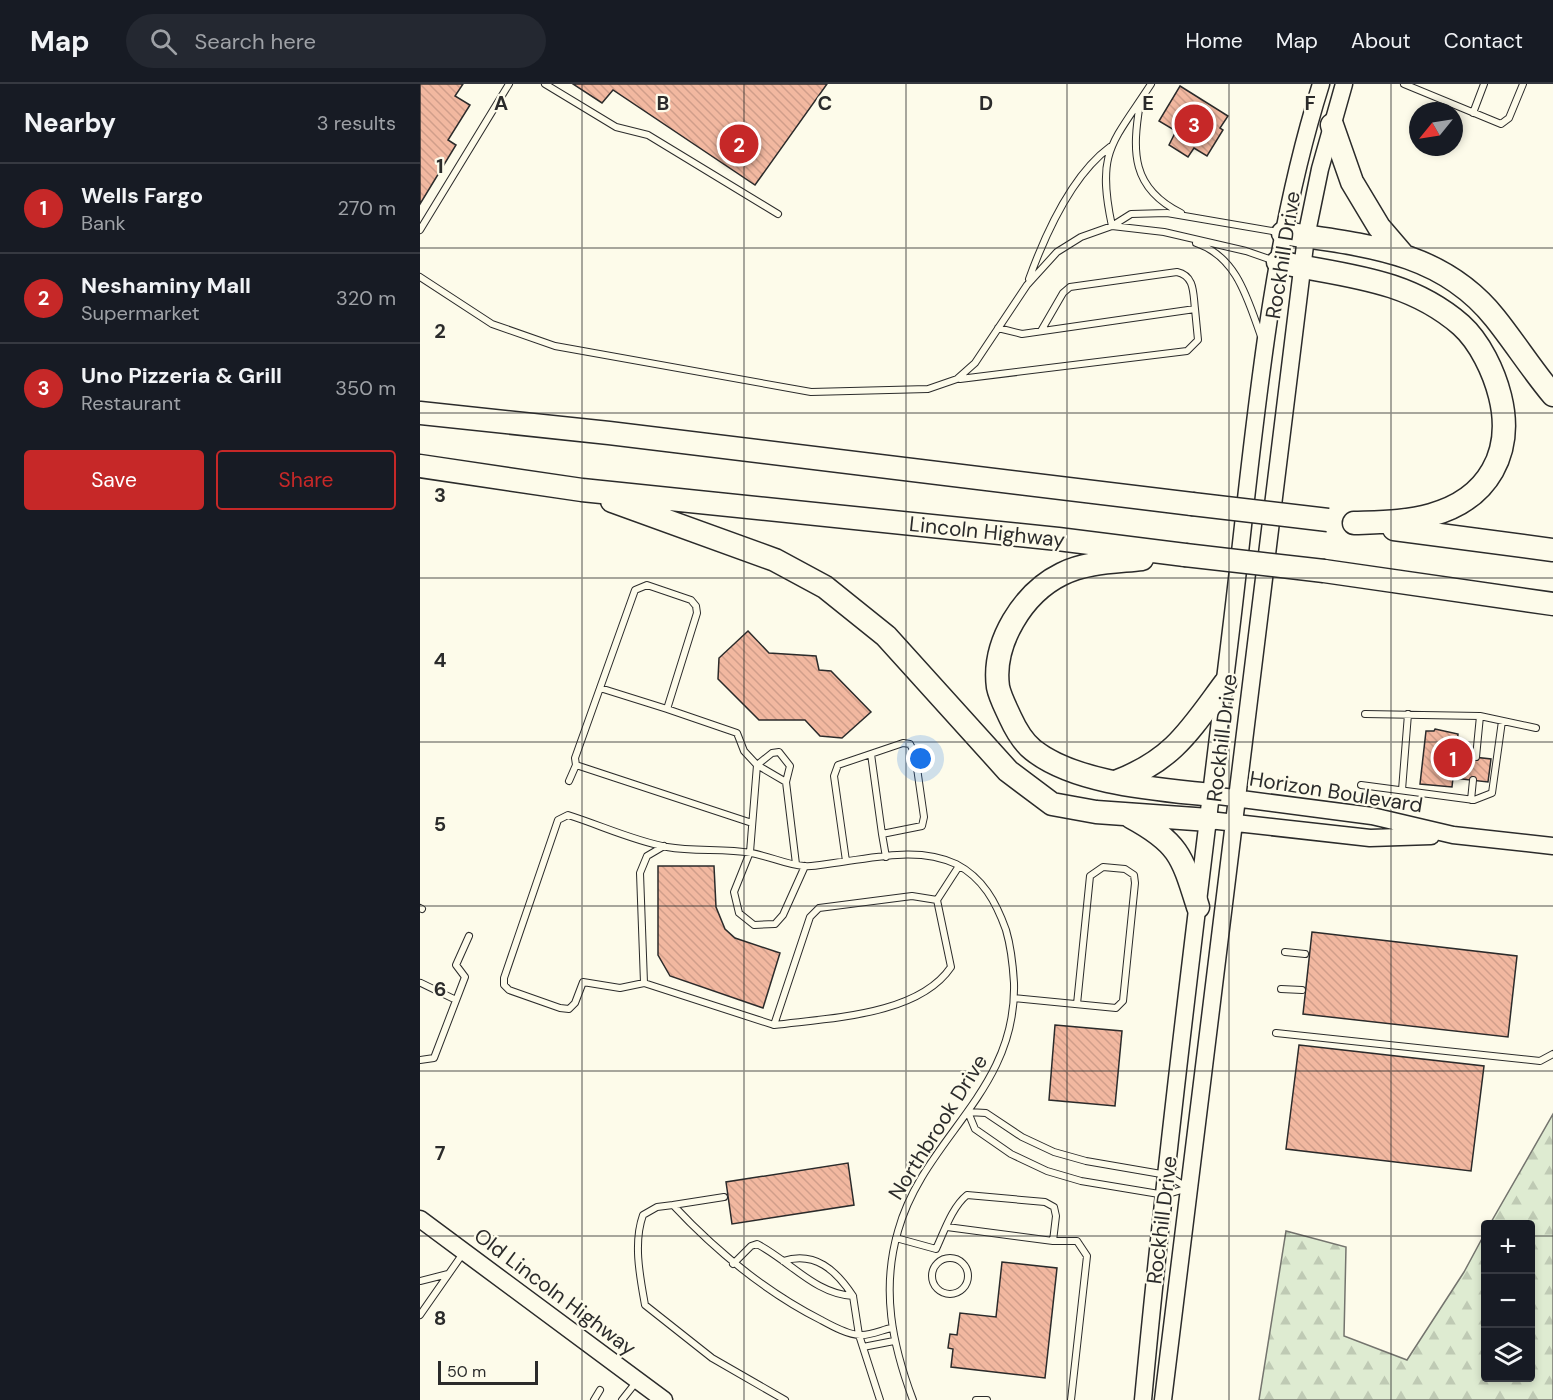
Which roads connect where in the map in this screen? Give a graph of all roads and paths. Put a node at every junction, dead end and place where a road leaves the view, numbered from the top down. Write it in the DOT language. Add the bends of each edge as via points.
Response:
graph roads {
  1 [pos="509,84"];
  2 [pos="546,84"];
  3 [pos="1151,84"];
  4 [pos="1321,84"];
  5 [pos="1344,84"];
  6 [pos="1404,84"];
  7 [pos="1484,84"];
  8 [pos="1523,84"];
  9 [pos="1140,101"];
  10 [pos="1473,113"];
  11 [pos="1332,125"];
  12 [pos="1110,147"];
  13 [pos="778,214"];
  14 [pos="1187,216"];
  15 [pos="1112,226"];
  16 [pos="420,230"];
  17 [pos="1164,232"];
  18 [pos="1294,235"];
  19 [pos="1403,255"];
  20 [pos="1278,262"];
  21 [pos="1302,267"];
  22 [pos="420,276"];
  23 [pos="1027,285"];
  24 [pos="1195,309"];
  25 [pos="998,328"];
  26 [pos="1041,332"];
  27 [pos="1266,352"];
  28 [pos="957,379"];
  29 [pos="1553,395"];
  30 [pos="420,413"];
  31 [pos="420,466"];
  32 [pos="582,490"];
  33 [pos="1354,523"];
  34 [pos="1553,550"];
  35 [pos="1185,555"];
  36 [pos="1553,604"];
  37 [pos="1225,683"];
  38 [pos="600,688"];
  39 [pos="666,709"];
  40 [pos="1365,714"];
  41 [pos="1408,714"];
  42 [pos="1480,716"];
  43 [pos="1502,721"];
  44 [pos="1536,728"];
  45 [pos="871,754"];
  46 [pos="1476,757"];
  47 [pos="576,765"];
  48 [pos="758,765"];
  49 [pos="1473,780"];
  50 [pos="569,781"];
  51 [pos="1118,781"];
  52 [pos="786,782"];
  53 [pos="1361,785"];
  54 [pos="1402,790"];
  55 [pos="1211,795"];
  56 [pos="1237,800"];
  57 [pos="1471,800"];
  58 [pos="1127,815"];
  59 [pos="1209,820"];
  60 [pos="1235,822"];
  61 [pos="752,823"];
  62 [pos="882,834"];
  63 [pos="1453,835"];
  64 [pos="664,846"];
  65 [pos="1553,846"];
  66 [pos="750,852"];
  67 [pos="886,857"];
  68 [pos="846,861"];
  69 [pos="796,864"];
  70 [pos="958,866"];
  71 [pos="805,867"];
  72 [pos="937,900"];
  73 [pos="1198,906"];
  74 [pos="469,936"];
  75 [pos="1285,952"];
  76 [pos="1305,954"];
  77 [pos="421,983"];
  78 [pos="644,983"];
  79 [pos="1281,989"];
  80 [pos="1302,990"];
  81 [pos="1014,998"];
  82 [pos="456,1000"];
  83 [pos="1077,1004"];
  84 [pos="774,1025"];
  85 [pos="1276,1034"];
  86 [pos="1553,1054"];
  87 [pos="420,1060"];
  88 [pos="968,1112"];
  89 [pos="1167,1174"];
  90 [pos="1188,1188"];
  91 [pos="1165,1195"];
  92 [pos="724,1197"];
  93 [pos="673,1205"];
  94 [pos="420,1219"];
  95 [pos="947,1227"];
  96 [pos="896,1238"];
  97 [pos="1053,1241"];
  98 [pos="936,1249"];
  99 [pos="464,1252"];
  100 [pos="783,1261"];
  101 [pos="938,1263"];
  102 [pos="733,1264"];
  103 [pos="449,1274"];
  104 [pos="420,1281"];
  105 [pos="853,1296"];
  106 [pos="420,1314"];
  107 [pos="891,1328"];
  108 [pos="859,1335"];
  109 [pos="894,1341"];
  110 [pos="863,1347"];
  111 [pos="637,1381"];
  112 [pos="600,1390"];
  113 [pos="912,1399"];
  114 [pos="594,1400"];
  115 [pos="622,1400"];
  116 [pos="664,1400"];
  117 [pos="785,1400"];
  118 [pos="880,1400"];
  119 [pos="976,1400"];
  120 [pos="987,1400"];
  121 [pos="1071,1400"];
  122 [pos="1143,1400"];
  123 [pos="1163,1400"];
  1 -- 16 [label="lane"];
  2 -- 13 [label="lane" via="616,127 648,135"];
  3 -- 9 [label="lane"];
  4 -- 18 [label="main road, Rockhill Drive" via="1298,163"];
  5 -- 11 [label="main road, Rockhill Drive"];
  6 -- 10 [label="lane"];
  7 -- 10 [label="lane"];
  8 -- 10 [label="lane" via="1509,118 1501,124"];
  9 -- 12 [label="lane"];
  9 -- 14 [label="lane" via="1135,148 1141,174 1157,200"];
  11 -- 18 [label="main road, Rockhill Drive"];
  11 -- 19 [label="highway" via="1352,183 1379,227"];
  12 -- 15 [label="lane" via="1104,178"];
  12 -- 23 [label="lane" via="1091,162 1047,232"];
  14 -- 15 [label="lane" via="1131,214"];
  14 -- 18 [label="lane"];
  15 -- 17 [label="lane"];
  15 -- 23 [label="lane" via="1081,237 1057,252"];
  17 -- 20 [label="lane"];
  17 -- 27 [label="lane" via="1201,245 1226,262 1245,291"];
  18 -- 19 [label="highway" via="1361,244"];
  18 -- 20 [label="main road, Rockhill Drive"];
  18 -- 21 [label="main road, Rockhill Drive"];
  19 -- 29 [label="highway" via="1426,263 1466,288 1494,316"];
  20 -- 21 [label="highway"];
  20 -- 27 [label="main road, Rockhill Drive"];
  21 -- 33 [label="highway" via="1356,274 1416,295 1462,326 1497,382 1504,412 1504,447 1495,471 1468,497 1433,515"];
  21 -- 56 [label="main road, Rockhill Drive"];
  22 -- 28 [label="lane" via="492,324 555,346 811,392 928,389"];
  23 -- 25 [label="lane"];
  24 -- 26 [label="lane"];
  24 -- 26 [label="lane" via="1190,279 1177,272 1070,287"];
  24 -- 28 [label="lane" via="1198,340 1187,351"];
  25 -- 26 [label="lane" via="1022,334"];
  25 -- 28 [label="lane" via="975,363"];
  27 -- 37 [label="main road, Rockhill Drive"];
  30 -- 33 [label="highway, bridge"];
  31 -- 32 [label="highway, Lincoln Highway"];
  32 -- 35 [label="highway, Lincoln Highway"];
  32 -- 58 [label="highway" via="766,557 825,586 886,636 1026,787 1052,804"];
  33 -- 34 [label="highway"];
  35 -- 36 [label="highway, Lincoln Highway, bridge"];
  35 -- 51 [label="highway" via="1099,563 1061,575 1026,604 1002,643 998,687 1019,734 1032,749 1064,768 1083,776"];
  37 -- 51 [label="highway" via="1173,750 1144,771"];
  37 -- 55 [label="main road, Rockhill Drive"];
  38 -- 39 [label="lane"];
  38 -- 39 [label="lane" via="635,590 647,585 691,600 696,606"];
  38 -- 47 [label="lane" via="575,758"];
  39 -- 48 [label="lane" via="737,733 744,750"];
  40 -- 41 [label="lane"];
  41 -- 42 [label="lane"];
  41 -- 54 [label="lane"];
  42 -- 43 [label="lane"];
  42 -- 46 [label="lane"];
  43 -- 44 [label="lane"];
  43 -- 57 [label="lane" via="1492,793"];
  45 -- 62 [label="lane"];
  45 -- 62 [label="lane" via="910,744 915,754 924,817 922,826 915,830"];
  45 -- 68 [label="lane" via="838,765 834,776"];
  47 -- 50 [label="lane"];
  47 -- 61 [label="lane"];
  48 -- 52 [label="lane"];
  48 -- 52 [label="lane" via="779,752 790,766"];
  48 -- 61 [label="lane"];
  49 -- 57 [label="lane"];
  51 -- 55 [label="highway"];
  52 -- 69 [label="lane"];
  53 -- 54 [label="lane"];
  54 -- 57 [label="lane"];
  55 -- 56 [label="main road, Horizon Boulevard"];
  55 -- 59 [label="main road, Rockhill Drive"];
  56 -- 60 [label="main road, Rockhill Drive"];
  56 -- 63 [label="main road, Horizon Boulevard" via="1372,816"];
  58 -- 59 [label="highway"];
  58 -- 73 [label="highway" via="1156,830 1175,848"];
  59 -- 60 [label="main road, Horizon Boulevard"];
  59 -- 73 [label="main road, Rockhill Drive"];
  60 -- 63 [label="main road, Horizon Boulevard" via="1370,838"];
  60 -- 90 [label="main road, Rockhill Drive"];
  61 -- 66 [label="lane"];
  62 -- 67 [label="lane"];
  63 -- 65 [label="main road, Horizon Boulevard"];
  64 -- 66 [label="lane"];
  64 -- 78 [label="lane" via="646,856 640,873"];
  64 -- 78 [label="lane" via="568,814 562,816 504,985 568,1009 575,1003 583,982 620,988"];
  66 -- 69 [label="lane"];
  66 -- 71 [label="lane" via="734,901 739,913 754,925 775,924 783,915"];
  67 -- 68 [label="lane, Northbrook Drive"];
  67 -- 70 [label="lane, Northbrook Drive" via="926,855"];
  68 -- 71 [label="lane, Northbrook Drive"];
  69 -- 71 [label="lane"];
  70 -- 72 [label="lane"];
  70 -- 81 [label="lane, Northbrook Drive" via="985,887 1000,914 1011,956"];
  72 -- 84 [label="lane" via="912,896 819,908 810,917"];
  72 -- 84 [label="lane" via="951,967 935,986 883,1010"];
  73 -- 89 [label="main road, Rockhill Drive"];
  74 -- 82 [label="lane" via="456,965 465,977"];
  75 -- 76 [label="lane"];
  77 -- 82 [label="lane"];
  78 -- 84 [label="lane"];
  79 -- 80 [label="lane"];
  81 -- 83 [label="lane"];
  81 -- 88 [label="lane, Northbrook Drive" via="1004,1052"];
  82 -- 87 [label="lane" via="434,1058"];
  83 -- 83 [label="lane" via="1116,1008 1123,1001 1135,883 1134,875 1125,869 1103,867 1090,876"];
  85 -- 86 [label="lane" via="1539,1061"];
  88 -- 89 [label="lane" via="986,1113 1022,1137 1070,1157"];
  88 -- 91 [label="lane" via="975,1129 1011,1155 1047,1171 1081,1181"];
  88 -- 96 [label="lane, Northbrook Drive" via="916,1188"];
  89 -- 90 [label="lane"];
  89 -- 91 [label="main road, Rockhill Drive"];
  90 -- 91 [label="lane"];
  90 -- 123 [label="main road, Rockhill Drive"];
  91 -- 122 [label="main road, Rockhill Drive"];
  92 -- 93 [label="lane"];
  93 -- 102 [label="lane"];
  93 -- 117 [label="lane" via="643,1215 639,1225 639,1268 645,1305 712,1358"];
  94 -- 99 [label="main road, Old Lincoln Highway"];
  95 -- 97 [label="lane"];
  95 -- 97 [label="lane" via="967,1195 1045,1202 1054,1207 1056,1216"];
  95 -- 98 [label="lane"];
  96 -- 98 [label="lane"];
  96 -- 107 [label="lane, Northbrook Drive" via="888,1293"];
  97 -- 121 [label="lane" via="1077,1241 1087,1256"];
  98 -- 101 [label="lane"];
  99 -- 103 [label="lane"];
  99 -- 111 [label="main road, Old Lincoln Highway"];
  100 -- 102 [label="lane" via="758,1244"];
  100 -- 105 [label="lane" via="824,1290"];
  100 -- 105 [label="lane" via="811,1258 843,1280"];
  101 -- 101 [label="lane" via="931,1279 937,1291 944,1295 962,1289 969,1278 963,1263 945,1258"];
  102 -- 108 [label="lane" via="790,1305"];
  103 -- 104 [label="lane"];
  103 -- 106 [label="lane"];
  105 -- 108 [label="lane"];
  107 -- 108 [label="lane"];
  107 -- 109 [label="lane, Northbrook Drive"];
  108 -- 110 [label="lane"];
  109 -- 110 [label="lane"];
  109 -- 113 [label="lane, Northbrook Drive"];
  110 -- 118 [label="lane"];
  111 -- 115 [label="lane"];
  111 -- 116 [label="main road, Old Lincoln Highway"];
  112 -- 114 [label="lane"];
  119 -- 120 [label="lane"];
}
